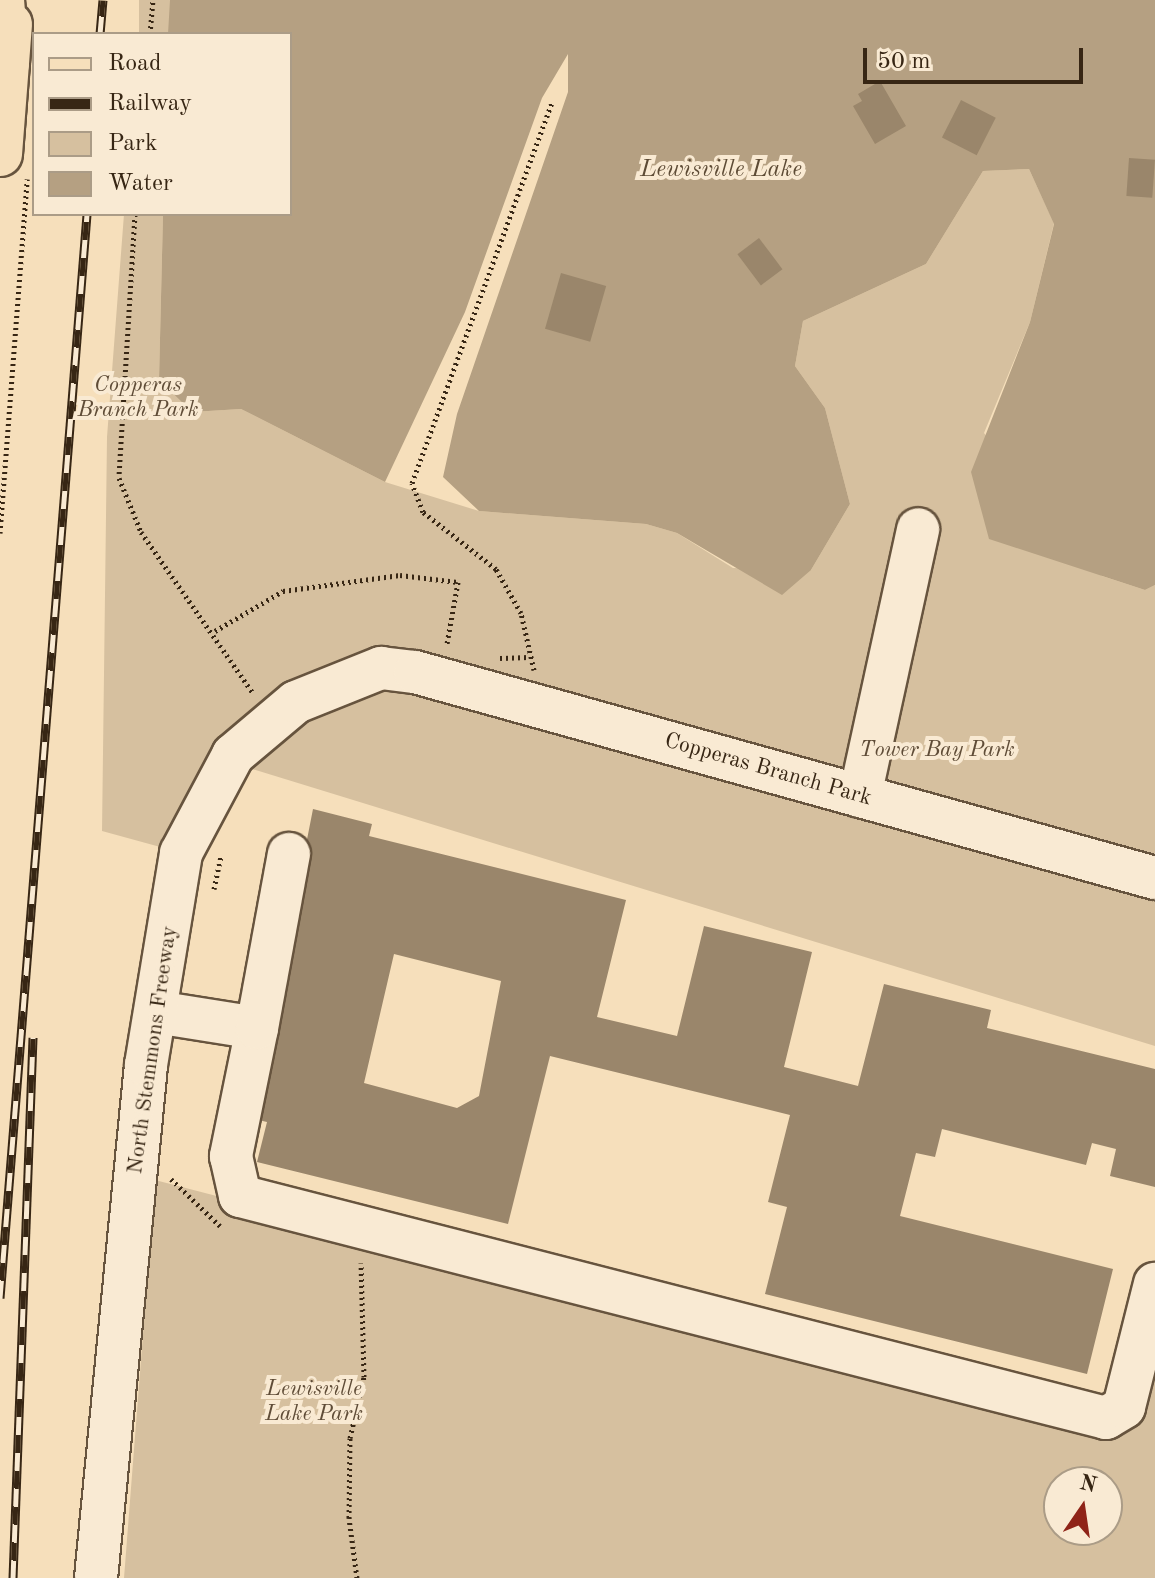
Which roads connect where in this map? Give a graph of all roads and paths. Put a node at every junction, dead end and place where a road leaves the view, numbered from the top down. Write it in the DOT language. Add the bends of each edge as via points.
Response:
graph roads {
  1 [pos="2,0"];
  2 [pos="12,0"];
  3 [pos="153,0"];
  4 [pos="150,32"];
  5 [pos="7,64"];
  6 [pos="552,102"];
  7 [pos="14,162"];
  8 [pos="135,216"];
  9 [pos="918,529"];
  10 [pos="0,533"];
  11 [pos="215,631"];
  12 [pos="451,655"];
  13 [pos="529,657"];
  14 [pos="489,658"];
  15 [pos="381,668"];
  16 [pos="526,702"];
  17 [pos="271,723"];
  18 [pos="860,796"];
  19 [pos="289,854"];
  20 [pos="1155,878"];
  21 [pos="156,1012"];
  22 [pos="257,1028"];
  23 [pos="1155,1284"];
  24 [pos="96,1578"];
  1 -- 5 [label="main road"];
  2 -- 5 [label="main road"];
  3 -- 4 [label="path"];
  5 -- 7 [label="main road"];
  6 -- 13 [label="path" via="412,483 423,512 496,569 521,613"];
  7 -- 10 [label="path"];
  8 -- 11 [label="path" via="119,478 141,532"];
  9 -- 18 [label="street"];
  11 -- 12 [label="path" via="283,591 400,575 458,582 445,639"];
  11 -- 17 [label="path"];
  13 -- 14 [label="path"];
  13 -- 16 [label="path" via="535,672"];
  15 -- 16 [label="street, Copperas Branch Park"];
  15 -- 17 [label="street, North Stemmons Freeway" via="307,697"];
  16 -- 18 [label="street, Copperas Branch Park"];
  17 -- 21 [label="street, North Stemmons Freeway" via="233,755 181,853"];
  18 -- 20 [label="street, Copperas Branch Park"];
  19 -- 22 [label="street"];
  21 -- 22 [label="street"];
  21 -- 24 [label="street, North Stemmons Freeway"];
  22 -- 23 [label="street" via="231,1156 240,1196 1106,1418 1124,1407"];
}
